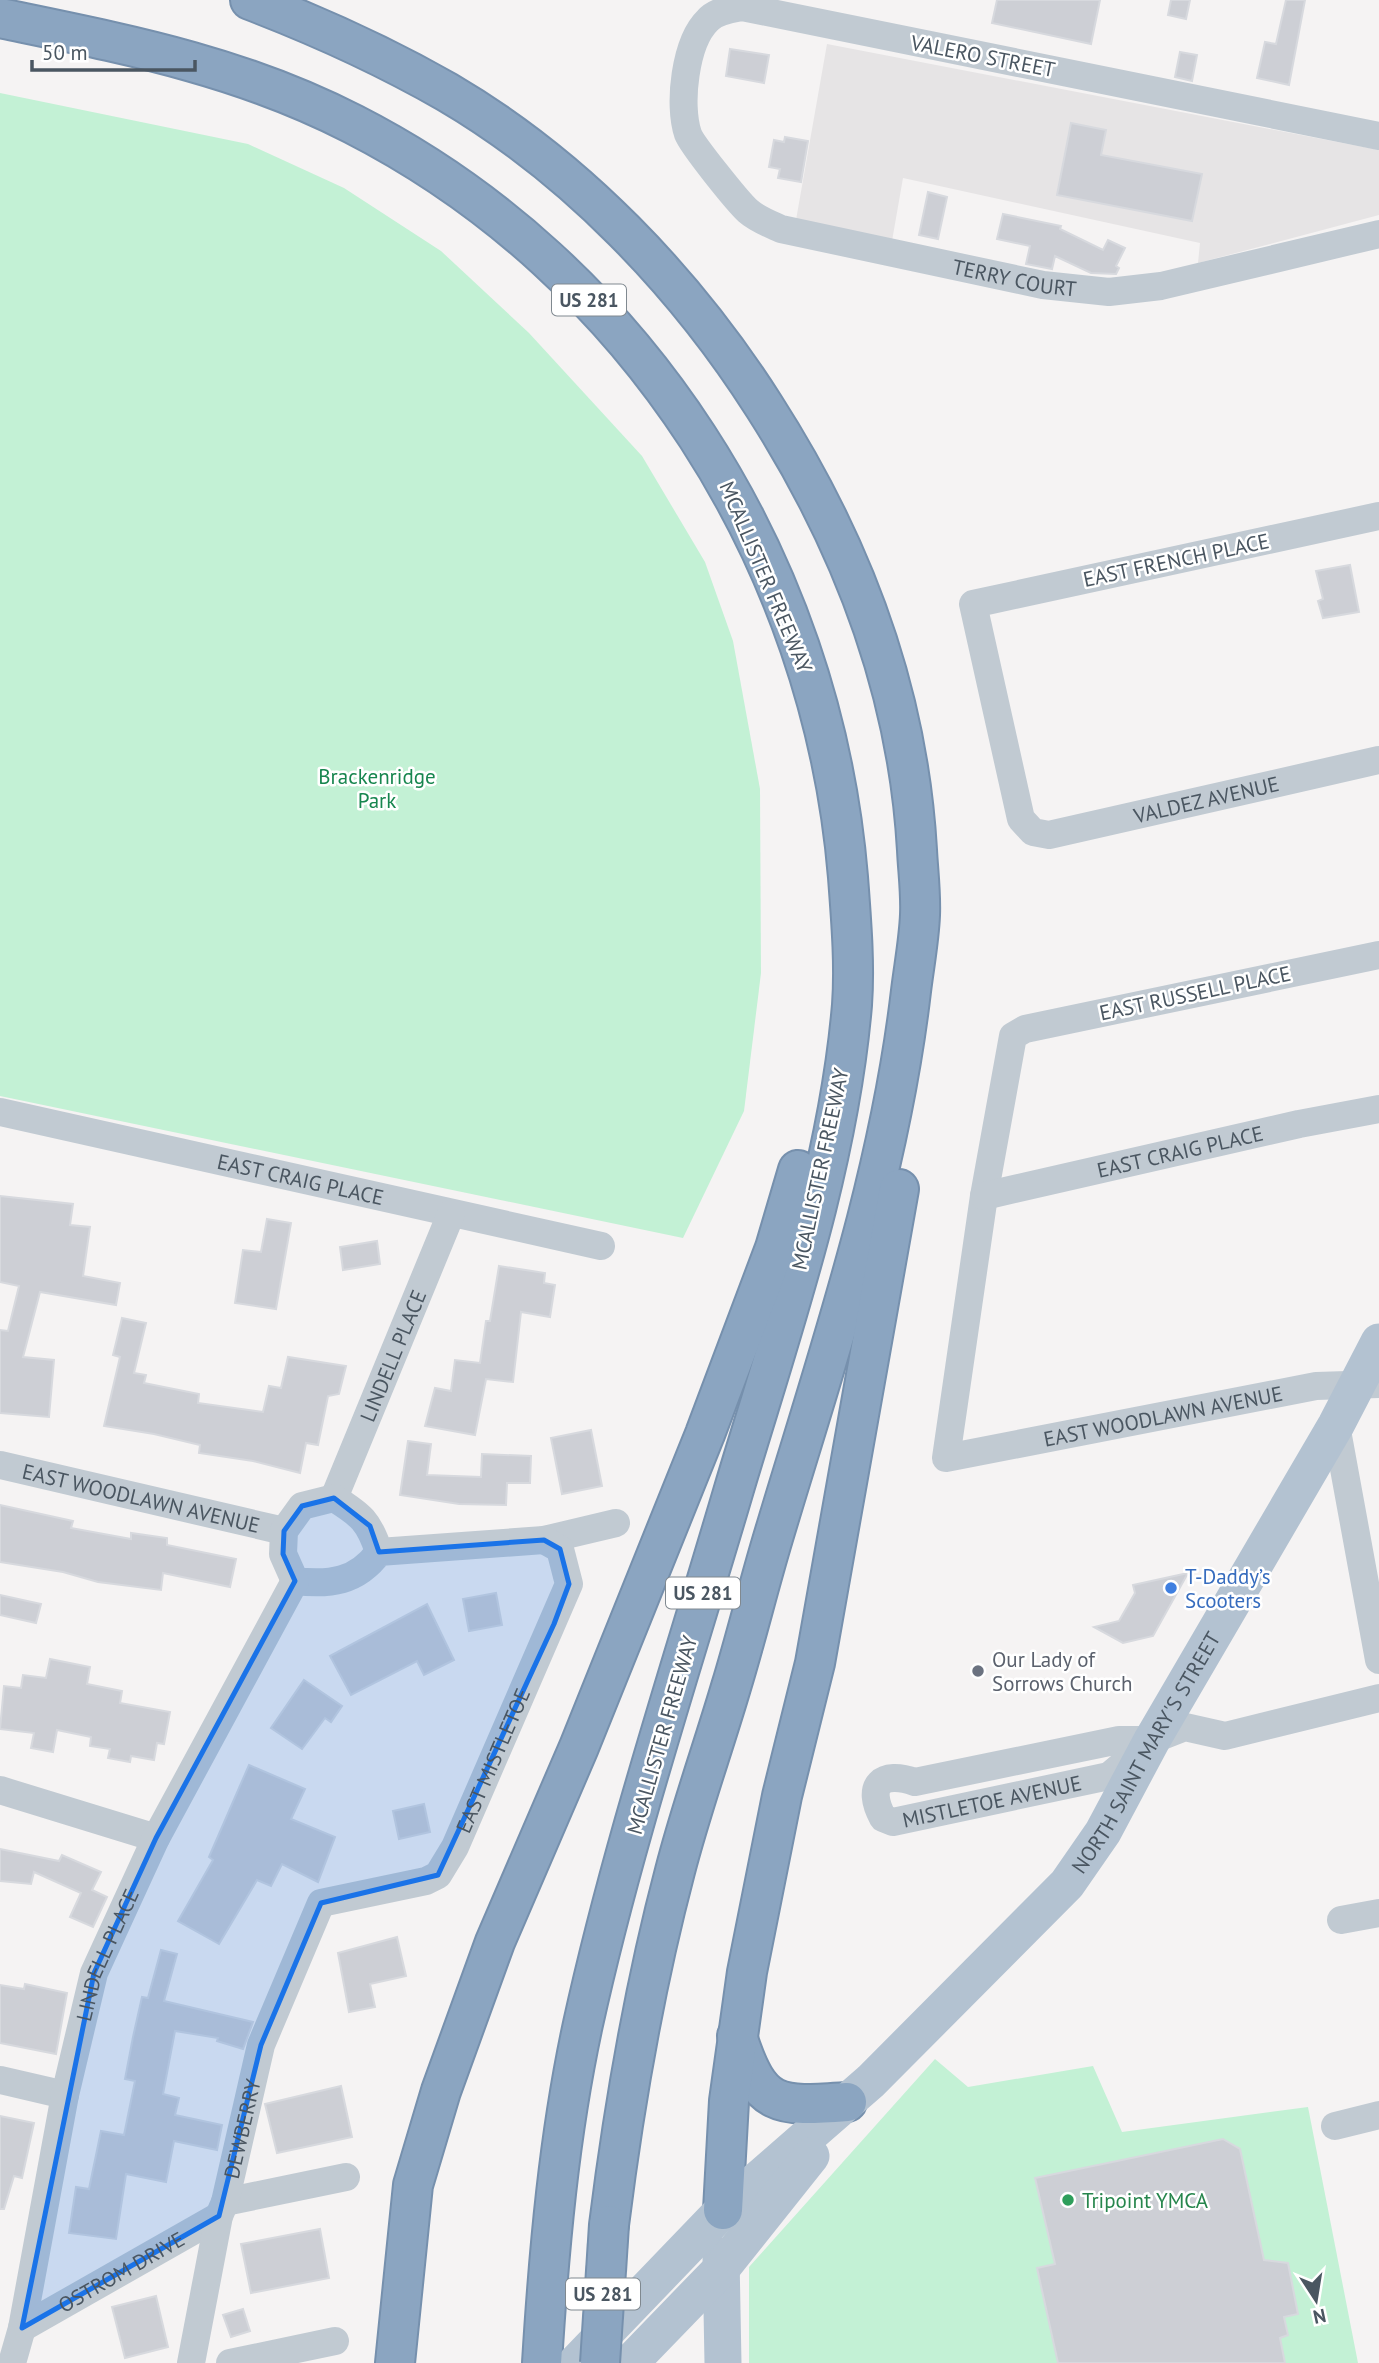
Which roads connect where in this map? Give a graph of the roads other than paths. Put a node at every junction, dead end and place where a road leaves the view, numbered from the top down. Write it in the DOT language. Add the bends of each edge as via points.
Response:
graph roads {
  1 [pos="250,0"];
  2 [pos="0,18"];
  3 [pos="688,135"];
  4 [pos="1379,136"];
  5 [pos="1379,234"];
  6 [pos="1379,516"];
  7 [pos="1379,760"];
  8 [pos="1034,832"];
  9 [pos="849,898"];
  10 [pos="920,913"];
  11 [pos="1379,955"];
  12 [pos="1379,1109"];
  13 [pos="0,1112"];
  14 [pos="984,1196"];
  15 [pos="451,1214"];
  16 [pos="601,1246"];
  17 [pos="1379,1342"];
  18 [pos="1367,1385"];
  19 [pos="1336,1425"];
  20 [pos="0,1465"];
  21 [pos="334,1498"];
  22 [pos="616,1523"];
  23 [pos="284,1531"];
  24 [pos="544,1540"];
  25 [pos="379,1552"];
  26 [pos="295,1581"];
  27 [pos="1379,1660"];
  28 [pos="1379,1699"];
  29 [pos="1152,1740"];
  30 [pos="0,1790"];
  31 [pos="156,1838"];
  32 [pos="321,1903"];
  33 [pos="1379,1913"];
  34 [pos="1341,1920"];
  35 [pos="737,2036"];
  36 [pos="0,2080"];
  37 [pos="859,2092"];
  38 [pos="65,2095"];
  39 [pos="1379,2115"];
  40 [pos="1335,2126"];
  41 [pos="346,2177"];
  42 [pos="222,2209"];
  43 [pos="723,2210"];
  44 [pos="721,2269"];
  45 [pos="22,2328"];
  46 [pos="335,2341"];
  47 [pos="12,2363"];
  48 [pos="191,2363"];
  49 [pos="230,2363"];
  50 [pos="395,2363"];
  51 [pos="542,2363"];
  52 [pos="576,2363"];
  53 [pos="600,2363"];
  54 [pos="630,2363"];
  55 [pos="723,2363"];
  1 -- 10 [label="highway, US 281" via="385,59 451,94 512,135 565,177 662,271 734,359 805,470 830,519 894,692 914,801"];
  2 -- 9 [label="highway, MCALLISTER FREEWAY / US 281" via="160,51 226,70 350,122 465,191 615,325 693,426 727,481 797,642 829,748 845,839"];
  3 -- 4 [label="street, VALERO STREET" via="683,96 698,33 708,19 742,7"];
  3 -- 5 [label="street, TERRY COURT" via="747,210 781,229 1043,285 1133,291"];
  6 -- 8 [label="street, EAST FRENCH PLACE" via="974,604 1021,819"];
  7 -- 8 [label="street, VALDEZ AVENUE" via="1049,835"];
  9 -- 50 [label="highway" via="826,1004 818,1077 801,1162 775,1248 579,1747 495,1942 441,2091 414,2185"];
  9 -- 51 [label="highway, MCALLISTER FREEWAY / US 281" via="852,999 828,1154 582,2028 545,2289"];
  10 -- 35 [label="highway" via="923,1013 912,1119 815,1663 782,1796"];
  10 -- 53 [label="highway, US 281, bridge" via="904,1055 876,1190 676,1868 638,2031 609,2225"];
  11 -- 14 [label="street, EAST RUSSELL PLACE" via="1025,1029 1013,1036"];
  12 -- 14 [label="street, EAST CRAIG PLACE"];
  13 -- 15 [label="street, EAST CRAIG PLACE"];
  14 -- 18 [label="street, EAST WOODLAWN AVENUE" via="946,1458 1316,1387"];
  15 -- 16 [label="street, EAST CRAIG PLACE"];
  15 -- 21 [label="street, LINDELL PLACE"];
  17 -- 18 [label="main road, NORTH SAINT MARY'S STREET"];
  18 -- 19 [label="main road, NORTH SAINT MARY'S STREET"];
  19 -- 27 [label="street"];
  19 -- 29 [label="main road, NORTH SAINT MARY'S STREET"];
  20 -- 23 [label="street, EAST WOODLAWN AVENUE"];
  21 -- 23 [label="street, EAST WOODLAWN AVENUE" via="302,1506"];
  21 -- 25 [label="street" via="370,1526"];
  22 -- 24 [label="street"];
  23 -- 26 [label="street, EAST WOODLAWN AVENUE" via="283,1554"];
  24 -- 25 [label="street"];
  24 -- 32 [label="street, EAST MISTLETOE" via="560,1549 569,1584 460,1835 438,1875"];
  25 -- 26 [label="street" via="367,1568 345,1580 321,1584"];
  26 -- 31 [label="street, LINDELL PLACE"];
  28 -- 29 [label="street" via="1225,1736 1185,1727"];
  29 -- 29 [label="street, MISTLETOE AVENUE" via="1119,1740 915,1782 896,1776 883,1780 875,1801 883,1818 893,1822 1096,1779 1109,1776"];
  29 -- 37 [label="main road, NORTH SAINT MARY'S STREET" via="1104,1832 1067,1884"];
  30 -- 31 [label="street"];
  31 -- 38 [label="street, LINDELL PLACE" via="94,1973"];
  32 -- 42 [label="street, DEWBERRY" via="261,2045"];
  33 -- 34 [label="street"];
  35 -- 37 [label="highway" via="749,2072 778,2101 799,2105"];
  35 -- 43 [label="highway"];
  36 -- 38 [label="street"];
  37 -- 43 [label="main road, NORTH SAINT MARY'S STREET"];
  37 -- 44 [label="main road, NORTH SAINT MARY'S STREET"];
  38 -- 45 [label="street, LINDELL PLACE"];
  39 -- 40 [label="street"];
  41 -- 42 [label="street, OSTROM DRIVE"];
  42 -- 45 [label="street, OSTROM DRIVE"];
  42 -- 48 [label="street, DEWBERRY"];
  43 -- 44 [label="main road"];
  43 -- 52 [label="main road, NORTH SAINT MARY'S STREET"];
  44 -- 54 [label="main road, NORTH SAINT MARY'S STREET"];
  44 -- 55 [label="main road"];
  45 -- 47 [label="street, LINDELL PLACE"];
  46 -- 49 [label="street"];
}
